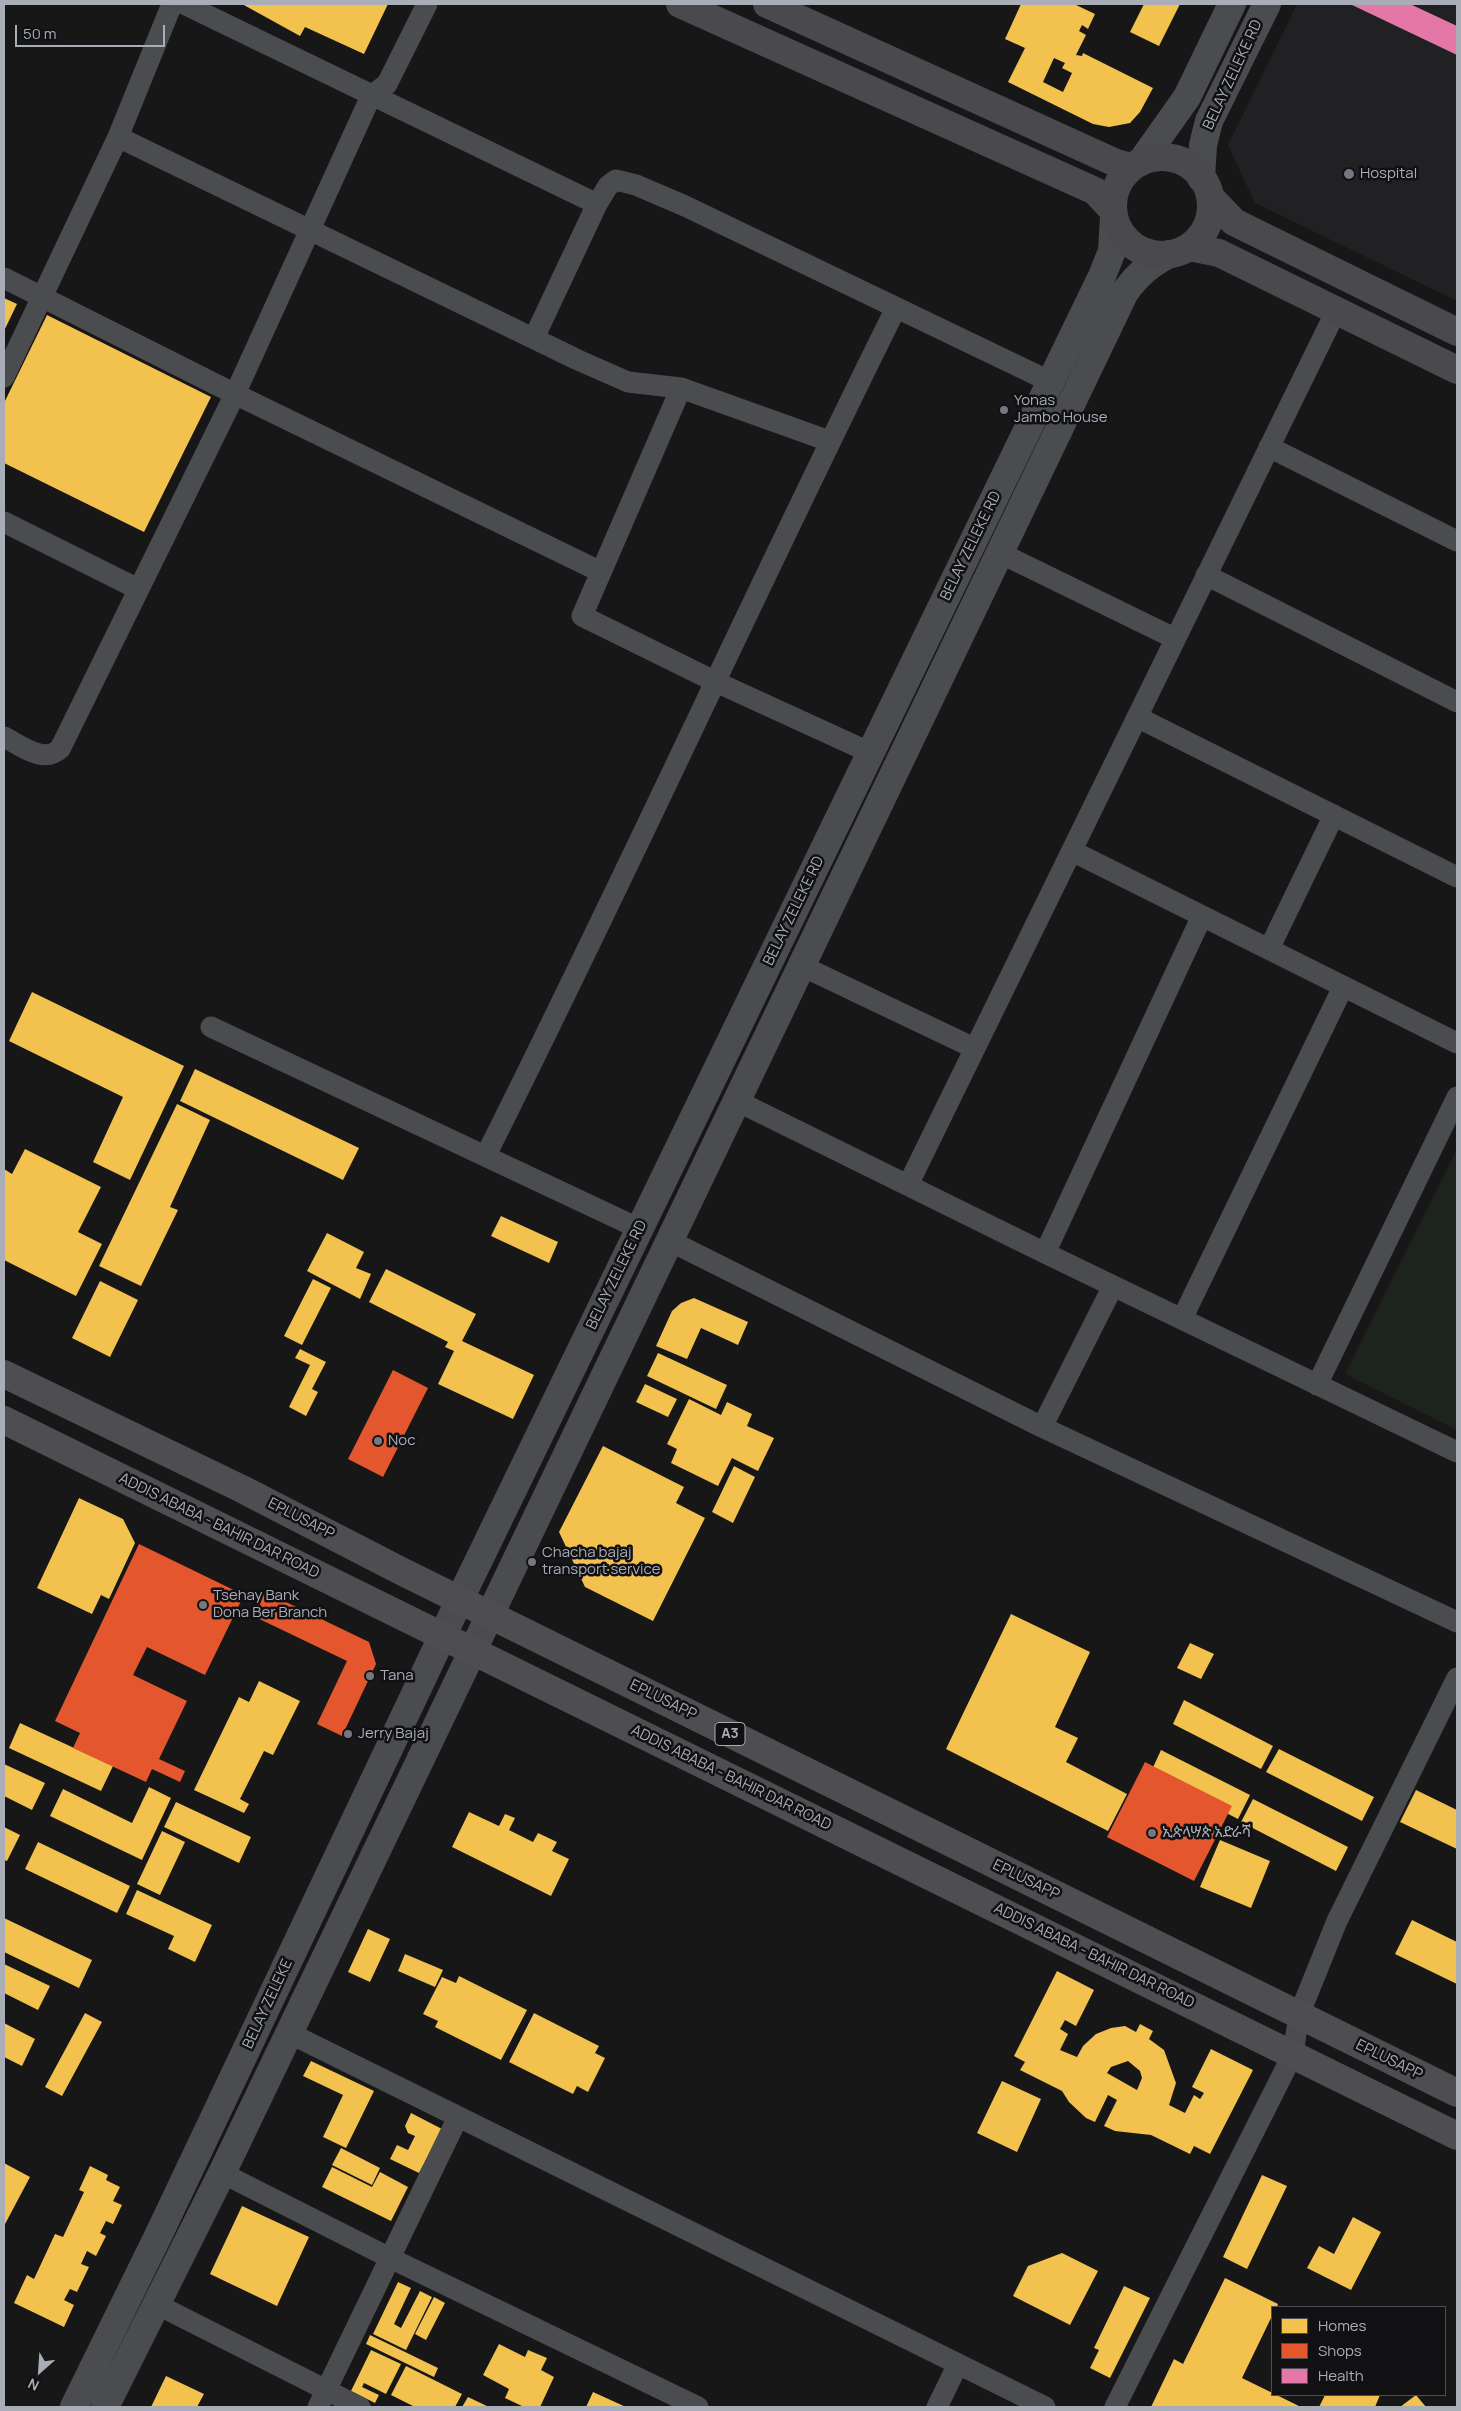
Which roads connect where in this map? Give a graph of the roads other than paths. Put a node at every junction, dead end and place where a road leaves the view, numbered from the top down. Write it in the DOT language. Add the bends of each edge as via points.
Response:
graph roads {
  1 [pos="172,4"];
  2 [pos="184,4"];
  3 [pos="427,4"];
  4 [pos="680,4"];
  5 [pos="766,4"];
  6 [pos="1232,4"];
  7 [pos="1267,4"];
  8 [pos="371,96"];
  9 [pos="118,136"];
  10 [pos="1136,164"];
  11 [pos="1206,188"];
  12 [pos="597,204"];
  13 [pos="1114,214"];
  14 [pos="312,230"];
  15 [pos="1179,250"];
  16 [pos="4,278"];
  17 [pos="41,297"];
  18 [pos="896,308"];
  19 [pos="1336,311"];
  20 [pos="1457,332"];
  21 [pos="534,338"];
  22 [pos="1457,370"];
  23 [pos="4,377"];
  24 [pos="1050,382"];
  25 [pos="681,388"];
  26 [pos="235,394"];
  27 [pos="829,441"];
  28 [pos="1269,447"];
  29 [pos="4,522"];
  30 [pos="974,540"];
  31 [pos="1457,542"];
  32 [pos="1000,553"];
  33 [pos="601,572"];
  34 [pos="1206,576"];
  35 [pos="138,589"];
  36 [pos="1174,638"];
  37 [pos="716,682"];
  38 [pos="1457,702"];
  39 [pos="1137,717"];
  40 [pos="4,737"];
  41 [pos="871,753"];
  42 [pos="1334,815"];
  43 [pos="1072,851"];
  44 [pos="1457,877"];
  45 [pos="1202,916"];
  46 [pos="1269,949"];
  47 [pos="774,952"];
  48 [pos="802,966"];
  49 [pos="1343,987"];
  50 [pos="212,1027"];
  51 [pos="1457,1043"];
  52 [pos="974,1048"];
  53 [pos="1457,1097"];
  54 [pos="737,1101"];
  55 [pos="486,1155"];
  56 [pos="908,1185"];
  57 [pos="640,1229"];
  58 [pos="670,1241"];
  59 [pos="1044,1253"];
  60 [pos="1113,1286"];
  61 [pos="1182,1319"];
  62 [pos="4,1374"];
  63 [pos="1318,1384"];
  64 [pos="4,1420"];
  65 [pos="1042,1427"];
  66 [pos="1457,1452"];
  67 [pos="460,1600"];
  68 [pos="490,1614"];
  69 [pos="1457,1622"];
  70 [pos="443,1636"];
  71 [pos="473,1651"];
  72 [pos="1457,1678"];
  73 [pos="1299,2015"];
  74 [pos="289,2033"];
  75 [pos="1293,2054"];
  76 [pos="1457,2093"];
  77 [pos="458,2117"];
  78 [pos="1457,2136"];
  79 [pos="222,2173"];
  80 [pos="390,2258"];
  81 [pos="156,2304"];
  82 [pos="958,2364"];
  83 [pos="322,2399"];
  84 [pos="74,2407"];
  85 [pos="105,2407"];
  86 [pos="360,2407"];
  87 [pos="698,2407"];
  88 [pos="937,2407"];
  89 [pos="1046,2407"];
  90 [pos="1115,2407"];
  1 -- 9 [label="street"];
  2 -- 8 [label="street"];
  3 -- 8 [label="street" via="387,84"];
  4 -- 13 [label="main road" via="1095,191"];
  5 -- 10 [label="main road" via="1106,158"];
  6 -- 10 [label="street, BELAY ZELEKE RD" via="1187,97"];
  7 -- 11 [label="street, BELAY ZELEKE RD" via="1209,122 1203,145"];
  8 -- 12 [label="street"];
  8 -- 14 [label="street"];
  9 -- 14 [label="street"];
  9 -- 17 [label="street"];
  10 -- 11 [label="main road" via="1154,158 1182,162"];
  10 -- 13 [label="main road" via="1120,178 1113,192"];
  11 -- 15 [label="main road" via="1208,226"];
  11 -- 20 [label="main road" via="1234,222"];
  12 -- 18 [label="street" via="608,186 616,180 636,185"];
  12 -- 21 [label="street"];
  13 -- 15 [label="main road" via="1125,237 1134,246 1146,252"];
  13 -- 24 [label="street, BELAY ZELEKE RD" via="1112,251"];
  14 -- 21 [label="street"];
  14 -- 26 [label="street"];
  15 -- 19 [label="main road" via="1219,253"];
  15 -- 32 [label="street, BELAY ZELEKE RD" via="1150,264 1137,275 1126,292"];
  16 -- 17 [label="street"];
  17 -- 23 [label="street"];
  17 -- 26 [label="street"];
  18 -- 24 [label="street"];
  18 -- 27 [label="street"];
  19 -- 22 [label="main road"];
  19 -- 28 [label="street"];
  21 -- 25 [label="street" via="628,382"];
  24 -- 30 [label="street, BELAY ZELEKE RD"];
  25 -- 27 [label="street"];
  25 -- 33 [label="street"];
  26 -- 33 [label="street"];
  26 -- 35 [label="street"];
  27 -- 37 [label="street"];
  28 -- 31 [label="street"];
  28 -- 34 [label="street"];
  29 -- 35 [label="street"];
  30 -- 32 [label="street"];
  30 -- 41 [label="street, BELAY ZELEKE RD"];
  32 -- 36 [label="street"];
  32 -- 48 [label="street, BELAY ZELEKE RD"];
  33 -- 37 [label="street" via="582,616"];
  34 -- 36 [label="street"];
  34 -- 38 [label="street"];
  35 -- 40 [label="street" via="60,749 53,755 42,756"];
  36 -- 39 [label="street"];
  37 -- 41 [label="street"];
  37 -- 55 [label="street"];
  39 -- 42 [label="street"];
  39 -- 43 [label="street"];
  41 -- 47 [label="street, BELAY ZELEKE RD"];
  42 -- 44 [label="street"];
  42 -- 46 [label="street"];
  43 -- 45 [label="street"];
  43 -- 52 [label="street"];
  45 -- 46 [label="street"];
  45 -- 59 [label="street"];
  46 -- 49 [label="street"];
  47 -- 48 [label="street"];
  47 -- 57 [label="street, BELAY ZELEKE RD"];
  48 -- 52 [label="street"];
  48 -- 54 [label="street, BELAY ZELEKE RD"];
  49 -- 51 [label="street"];
  49 -- 61 [label="street"];
  50 -- 55 [label="street"];
  52 -- 56 [label="street"];
  53 -- 63 [label="street"];
  54 -- 56 [label="street"];
  54 -- 58 [label="street, BELAY ZELEKE RD"];
  55 -- 57 [label="street"];
  56 -- 59 [label="street"];
  57 -- 58 [label="street"];
  57 -- 67 [label="street, BELAY ZELEKE RD"];
  58 -- 65 [label="street"];
  58 -- 68 [label="street, BELAY ZELEKE RD"];
  59 -- 60 [label="street"];
  60 -- 61 [label="street"];
  60 -- 65 [label="street"];
  61 -- 63 [label="street"];
  62 -- 67 [label="highway, EPLUSAPP / A3" via="242,1489"];
  63 -- 66 [label="street"];
  64 -- 70 [label="highway, ADDIS ABABA - BAHIR DAR ROAD / A3"];
  65 -- 69 [label="street"];
  67 -- 68 [label="highway, EPLUSAPP / A3"];
  67 -- 70 [label="street, BELAY ZELEKE"];
  68 -- 71 [label="street, BELAY ZELEKE"];
  68 -- 73 [label="highway, EPLUSAPP / A3"];
  70 -- 71 [label="highway, ADDIS ABABA - BAHIR DAR ROAD / A3"];
  70 -- 84 [label="street, BELAY ZELEKE"];
  71 -- 74 [label="street, BELAY ZELEKE"];
  71 -- 75 [label="highway, ADDIS ABABA - BAHIR DAR ROAD / A3"];
  72 -- 73 [label="street" via="1337,1922"];
  73 -- 75 [label="street"];
  73 -- 76 [label="highway, EPLUSAPP / A3"];
  74 -- 77 [label="street"];
  74 -- 79 [label="street, BELAY ZELEKE"];
  75 -- 78 [label="highway, ADDIS ABABA - BAHIR DAR ROAD / A3"];
  75 -- 90 [label="street"];
  77 -- 80 [label="street"];
  77 -- 82 [label="street"];
  79 -- 80 [label="street"];
  79 -- 81 [label="street, BELAY ZELEKE"];
  80 -- 83 [label="street"];
  80 -- 87 [label="street"];
  81 -- 83 [label="street"];
  81 -- 85 [label="street, BELAY ZELEKE"];
  82 -- 88 [label="street"];
  82 -- 89 [label="street"];
  83 -- 86 [label="street"];
}
